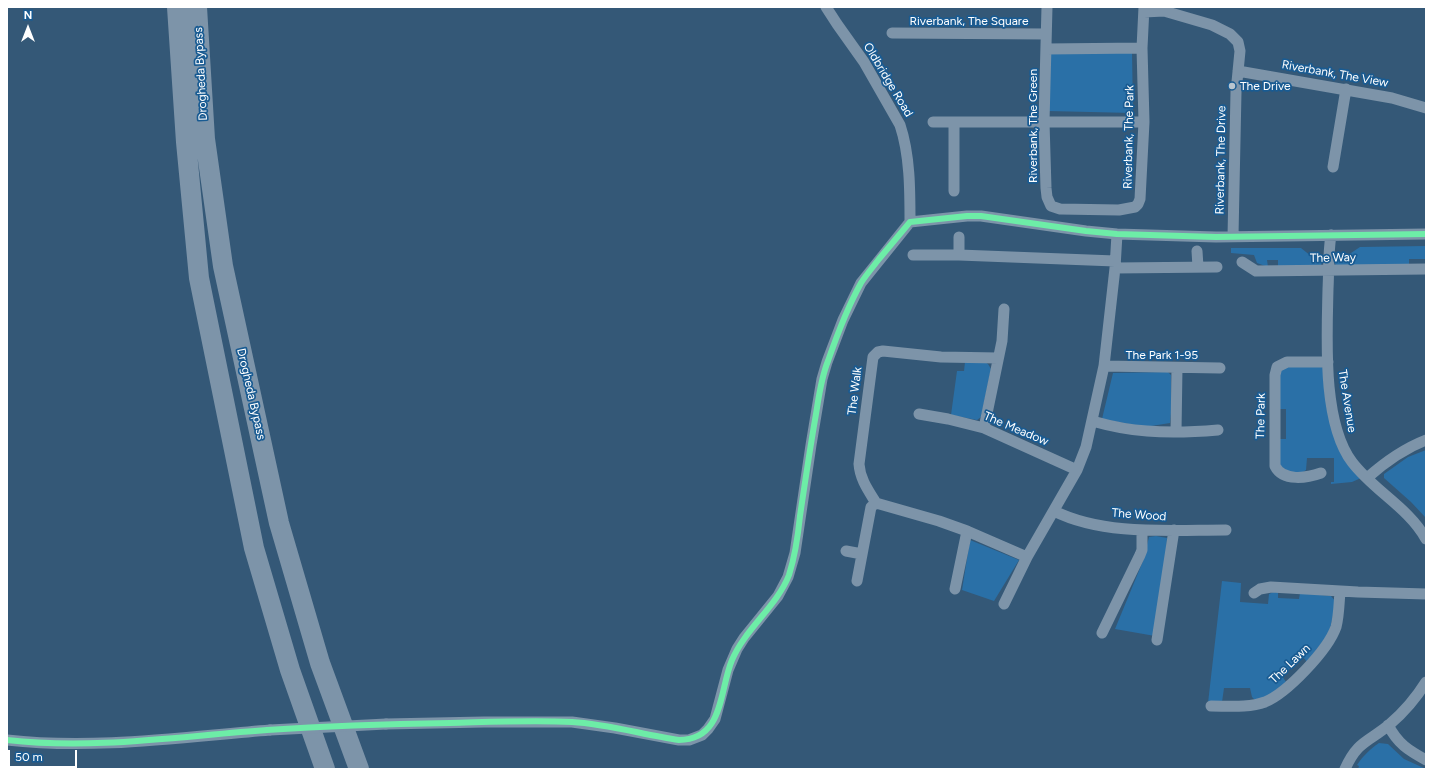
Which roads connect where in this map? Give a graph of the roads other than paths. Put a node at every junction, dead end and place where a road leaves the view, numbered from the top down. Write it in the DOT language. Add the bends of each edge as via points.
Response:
graph roads {
  1 [pos="177,7"];
  2 [pos="197,7"];
  3 [pos="826,7"];
  4 [pos="1047,7"];
  5 [pos="1144,9"];
  6 [pos="892,33"];
  7 [pos="1046,34"];
  8 [pos="1142,48"];
  9 [pos="1046,49"];
  10 [pos="1238,71"];
  11 [pos="1346,89"];
  12 [pos="1426,108"];
  13 [pos="933,122"];
  14 [pos="954,122"];
  15 [pos="1044,122"];
  16 [pos="1144,122"];
  17 [pos="1333,167"];
  18 [pos="954,191"];
  19 [pos="1049,202"];
  20 [pos="910,222"];
  21 [pos="1117,234"];
  22 [pos="1426,234"];
  23 [pos="1331,235"];
  24 [pos="1233,236"];
  25 [pos="959,237"];
  26 [pos="1197,251"];
  27 [pos="913,254"];
  28 [pos="958,255"];
  29 [pos="1242,262"];
  30 [pos="1115,264"];
  31 [pos="1198,267"];
  32 [pos="1217,267"];
  33 [pos="1426,269"];
  34 [pos="1329,271"];
  35 [pos="1004,309"];
  36 [pos="998,358"];
  37 [pos="1328,362"];
  38 [pos="1104,366"];
  39 [pos="1177,368"];
  40 [pos="1220,368"];
  41 [pos="919,414"];
  42 [pos="1092,421"];
  43 [pos="984,428"];
  44 [pos="1218,430"];
  45 [pos="1176,432"];
  46 [pos="1426,440"];
  47 [pos="1077,470"];
  48 [pos="1321,473"];
  49 [pos="1367,478"];
  50 [pos="876,503"];
  51 [pos="1054,511"];
  52 [pos="1174,530"];
  53 [pos="1226,530"];
  54 [pos="968,531"];
  55 [pos="1142,531"];
  56 [pos="1426,539"];
  57 [pos="846,551"];
  58 [pos="862,554"];
  59 [pos="1027,557"];
  60 [pos="856,581"];
  61 [pos="955,590"];
  62 [pos="1340,591"];
  63 [pos="1254,593"];
  64 [pos="1426,594"];
  65 [pos="1004,604"];
  66 [pos="1102,632"];
  67 [pos="1157,640"];
  68 [pos="1426,682"];
  69 [pos="1210,706"];
  70 [pos="1388,725"];
  71 [pos="7,740"];
  72 [pos="1426,760"];
  73 [pos="325,769"];
  74 [pos="359,769"];
  75 [pos="1346,769"];
  1 -- 73 [label="highway, Drogheda Bypass" via="199,278 254,548 290,670"];
  2 -- 74 [label="highway, Drogheda Bypass" via="205,139 223,266 280,523 320,663"];
  3 -- 20 [label="street, Oldbridge Road" via="864,62 900,125 909,182"];
  4 -- 7 [label="street, Riverbank, The Green"];
  5 -- 8 [label="street, Riverbank, The Park"];
  5 -- 10 [label="street, Riverbank, The Drive" via="1164,11 1212,24 1230,34 1238,42 1240,51"];
  6 -- 7 [label="street, Riverbank, The Square"];
  7 -- 9 [label="street, Riverbank, The Green"];
  8 -- 9 [label="street"];
  8 -- 16 [label="street, Riverbank, The Park"];
  9 -- 15 [label="street, Riverbank, The Green"];
  10 -- 11 [label="street, Riverbank, The View"];
  10 -- 24 [label="street, Riverbank, The Drive"];
  11 -- 12 [label="street, Riverbank, The View"];
  11 -- 17 [label="street"];
  13 -- 14 [label="street"];
  14 -- 15 [label="street"];
  14 -- 18 [label="street"];
  15 -- 16 [label="street"];
  15 -- 19 [label="street, Riverbank, The Green" via="1046,188"];
  16 -- 19 [label="street, Riverbank, The Park" via="1140,194 1135,207 1119,210 1060,209 1051,206"];
  20 -- 21 [label="street" via="981,216"];
  20 -- 71 [label="street, bridge" via="861,283 843,320 822,379 795,553 788,577 778,596 737,649 728,670 715,719 702,735 689,740 679,740 572,722 484,722 270,730 104,744 55,744"];
  21 -- 24 [label="street"];
  21 -- 30 [label="street"];
  22 -- 23 [label="street"];
  23 -- 24 [label="street"];
  23 -- 34 [label="street, The Avenue"];
  25 -- 28 [label="street"];
  26 -- 31 [label="street"];
  27 -- 28 [label="street"];
  28 -- 30 [label="street"];
  29 -- 34 [label="street, The Way" via="1256,271 1272,267"];
  30 -- 31 [label="street"];
  30 -- 38 [label="street"];
  31 -- 32 [label="street"];
  33 -- 34 [label="street, The Way"];
  34 -- 37 [label="street, The Avenue"];
  35 -- 36 [label="street"];
  36 -- 43 [label="street"];
  36 -- 50 [label="street, The Walk" via="941,357 886,351 875,354 859,464 863,482"];
  37 -- 48 [label="street, The Park" via="1287,362 1277,367 1275,374 1274,466 1277,472 1286,477"];
  37 -- 49 [label="street, The Avenue" via="1339,436 1348,456"];
  38 -- 39 [label="street, The Park 1-95"];
  38 -- 42 [label="street"];
  39 -- 40 [label="street, The Park 1-95"];
  39 -- 45 [label="street"];
  41 -- 43 [label="street, The Meadow"];
  42 -- 45 [label="street" via="1117,428"];
  42 -- 47 [label="street"];
  43 -- 47 [label="street, The Meadow"];
  44 -- 45 [label="street"];
  46 -- 49 [label="street" via="1394,456"];
  47 -- 51 [label="street"];
  49 -- 56 [label="street, The Avenue" via="1407,514"];
  50 -- 54 [label="street"];
  50 -- 58 [label="street" via="871,507"];
  51 -- 55 [label="street, The Wood" via="1082,522"];
  51 -- 59 [label="street"];
  52 -- 53 [label="street, The Wood"];
  52 -- 55 [label="street, The Wood"];
  52 -- 67 [label="street"];
  54 -- 59 [label="street"];
  54 -- 61 [label="street"];
  55 -- 66 [label="street" via="1142,550"];
  57 -- 58 [label="street"];
  58 -- 60 [label="street"];
  59 -- 65 [label="street"];
  62 -- 63 [label="street" via="1271,587"];
  62 -- 64 [label="street"];
  62 -- 69 [label="street, The Lawn" via="1336,628 1316,659 1279,694 1258,704"];
  68 -- 70 [label="street" via="1409,706"];
  70 -- 72 [label="street" via="1399,742"];
  70 -- 75 [label="street" via="1360,745 1352,754"];
}
